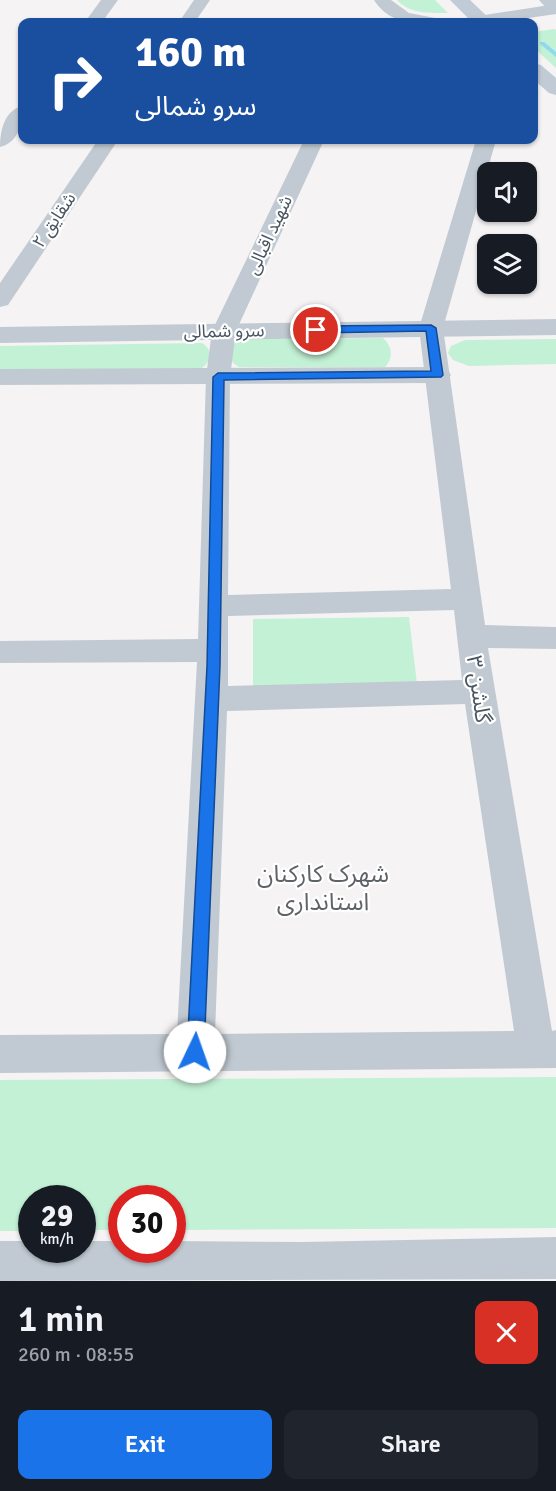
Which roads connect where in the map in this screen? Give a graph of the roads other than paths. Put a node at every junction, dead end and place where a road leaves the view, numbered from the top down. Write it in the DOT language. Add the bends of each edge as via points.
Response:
graph roads {
  1 [pos="110,0"];
  2 [pos="202,0"];
  3 [pos="459,0"];
  4 [pos="548,0"];
  5 [pos="378,5"];
  6 [pos="556,8"];
  7 [pos="96,18"];
  8 [pos="190,18"];
  9 [pos="413,18"];
  10 [pos="475,18"];
  11 [pos="501,18"];
  12 [pos="538,73"];
  13 [pos="556,89"];
  14 [pos="18,117"];
  15 [pos="0,141"];
  16 [pos="105,144"];
  17 [pos="312,144"];
  18 [pos="485,144"];
  19 [pos="0,300"];
  20 [pos="556,327"];
  21 [pos="431,328"];
  22 [pos="224,331"];
  23 [pos="0,335"];
  24 [pos="437,375"];
  25 [pos="0,377"];
  26 [pos="218,377"];
  27 [pos="467,599"];
  28 [pos="214,606"];
  29 [pos="471,636"];
  30 [pos="556,638"];
  31 [pos="214,650"];
  32 [pos="0,652"];
  33 [pos="479,692"];
  34 [pos="212,699"];
  35 [pos="546,1049"];
  36 [pos="195,1052"];
  37 [pos="0,1054"];
  38 [pos="556,1258"];
  39 [pos="0,1262"];
  40 [pos="302,1272"];
  1 -- 7 [label="street"];
  2 -- 8 [label="street"];
  3 -- 10 [label="main road"];
  4 -- 6 [label="main road"];
  5 -- 9 [label="street"];
  6 -- 11 [label="street"];
  12 -- 13 [label="main road"];
  14 -- 15 [label="street"];
  16 -- 19 [label="street, شقایق ۲"];
  17 -- 22 [label="street, شهید اقبالی"];
  18 -- 21 [label="street"];
  20 -- 21 [label="street, سرو شمالی"];
  21 -- 22 [label="street, سرو شمالی"];
  21 -- 24 [label="street, گلشن ۳"];
  22 -- 23 [label="street, سرو شمالی"];
  22 -- 26 [label="street, شهید اقبالی"];
  24 -- 26 [label="street"];
  24 -- 27 [label="street, گلشن ۳"];
  25 -- 26 [label="street"];
  26 -- 28 [label="street, شهید اقبالی"];
  27 -- 28 [label="street"];
  27 -- 29 [label="street, گلشن ۳"];
  28 -- 31 [label="street, شهید اقبالی"];
  29 -- 30 [label="street"];
  29 -- 33 [label="street, گلشن ۳"];
  31 -- 32 [label="street"];
  31 -- 34 [label="street, شهید اقبالی"];
  33 -- 34 [label="street"];
  33 -- 35 [label="street, گلشن ۳"];
  34 -- 36 [label="street, شهید اقبالی"];
  35 -- 36 [label="street"];
  36 -- 37 [label="street"];
  38 -- 40 [label="street"];
  39 -- 40 [label="street"];
}
